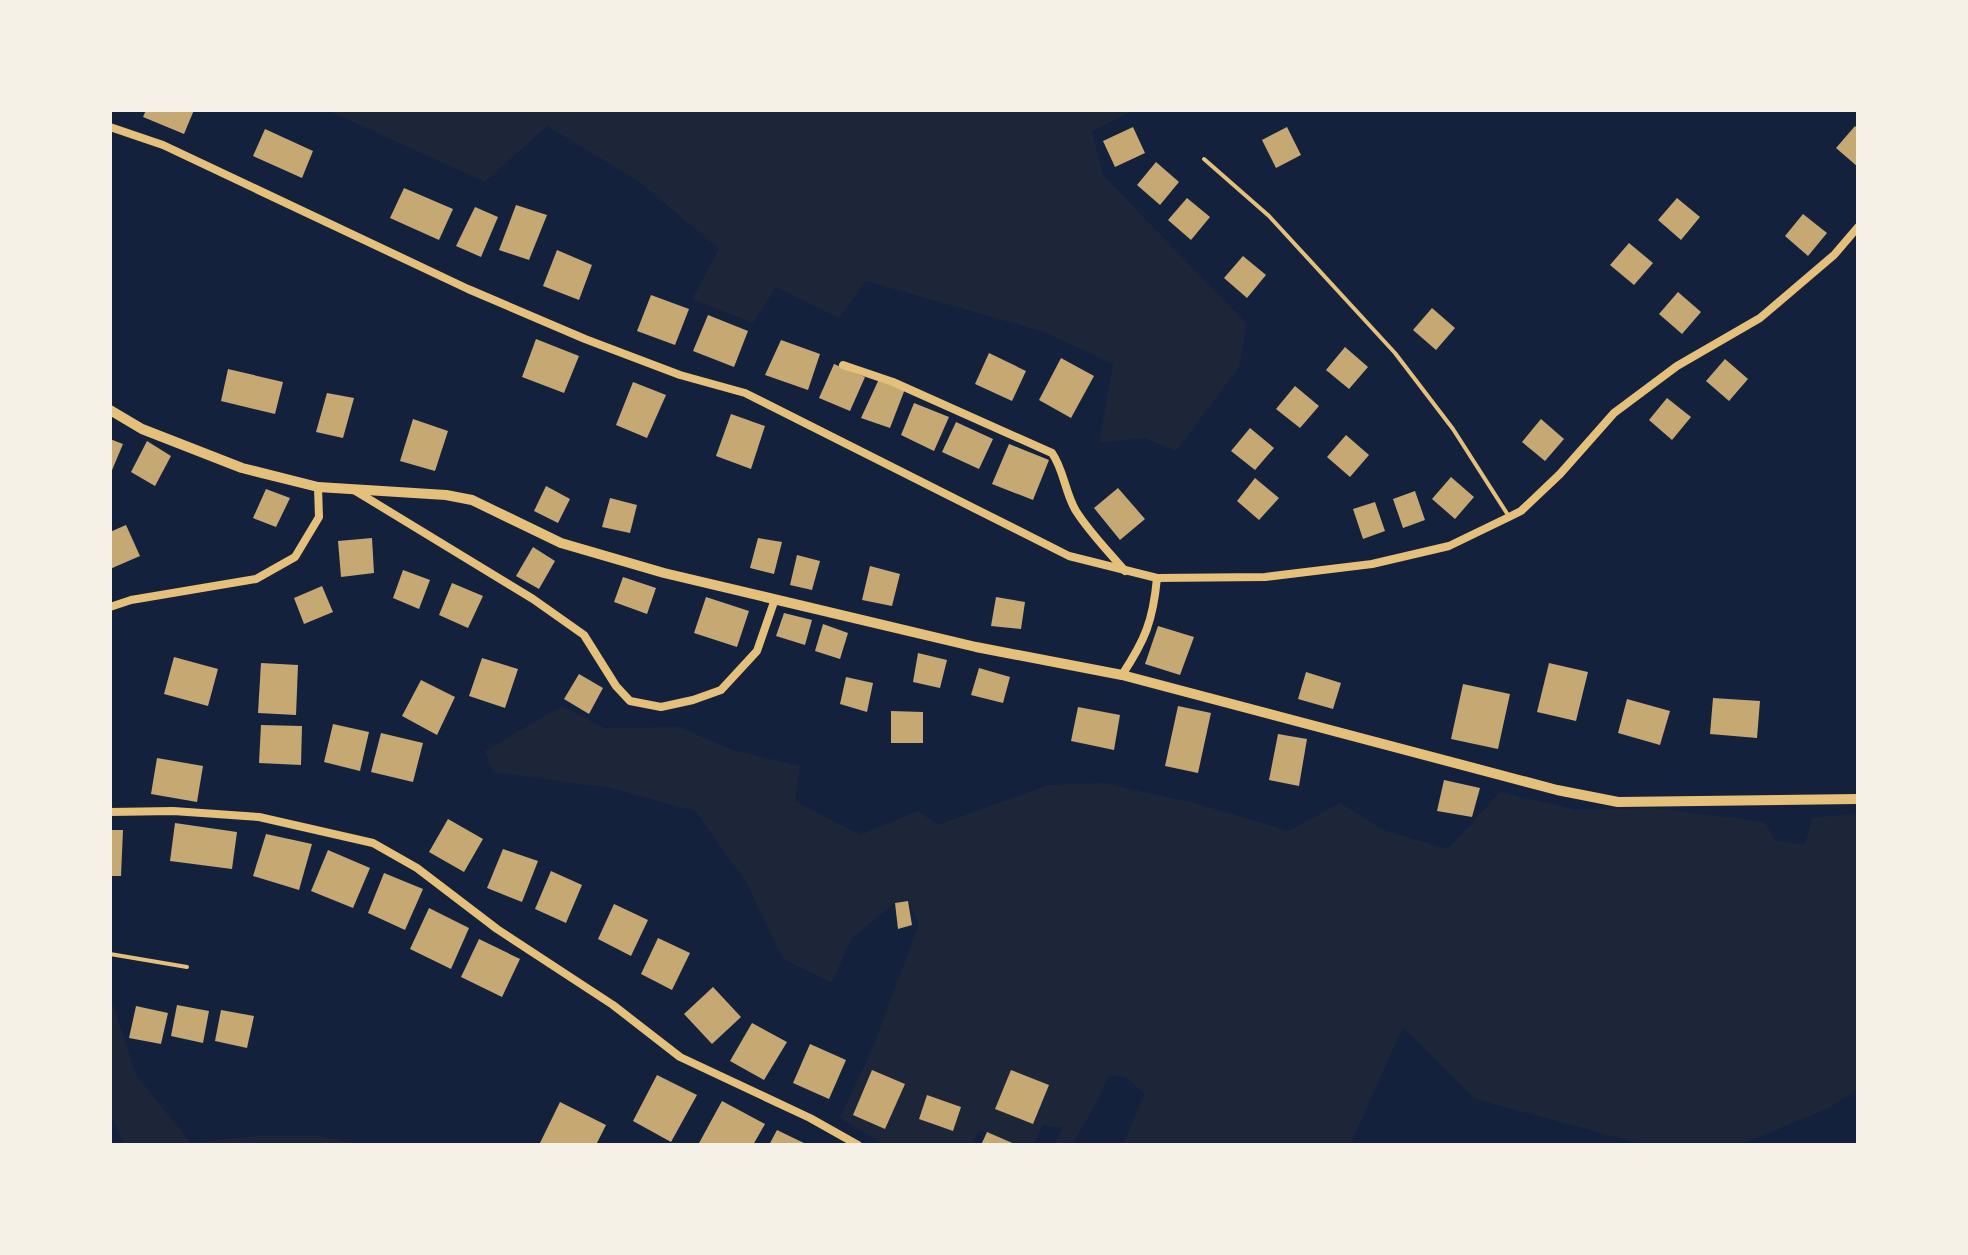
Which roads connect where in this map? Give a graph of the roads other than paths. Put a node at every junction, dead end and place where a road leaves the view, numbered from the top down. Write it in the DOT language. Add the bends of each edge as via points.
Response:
graph roads {
  1 [pos="110,127"];
  2 [pos="1204,159"];
  3 [pos="1858,227"];
  4 [pos="843,365"];
  5 [pos="110,410"];
  6 [pos="318,487"];
  7 [pos="353,490"];
  8 [pos="1509,517"];
  9 [pos="1126,572"];
  10 [pos="1157,578"];
  11 [pos="775,599"];
  12 [pos="110,607"];
  13 [pos="1122,675"];
  14 [pos="1858,799"];
  15 [pos="110,812"];
  16 [pos="110,954"];
  17 [pos="187,967"];
  18 [pos="858,1145"];
  1 -- 9 [label="street" via="163,145 585,339 745,393 1069,556"];
  2 -- 8 [label="lane" via="1269,216 1395,353 1453,429"];
  3 -- 8 [label="street" via="1834,255 1760,318 1677,366 1614,413 1560,474"];
  4 -- 9 [label="street" via="1052,453 1076,511"];
  5 -- 6 [label="street" via="142,429 242,468"];
  6 -- 7 [label="street"];
  6 -- 12 [label="street" via="319,517 295,557 256,579"];
  7 -- 11 [label="street" via="472,500 561,543"];
  7 -- 11 [label="street" via="584,635 630,701 661,707 721,690 757,651"];
  8 -- 10 [label="street" via="1449,546 1372,564 1265,577"];
  9 -- 10 [label="street"];
  10 -- 13 [label="street" via="1148,632"];
  11 -- 13 [label="street"];
  13 -- 14 [label="street" via="1618,802"];
  15 -- 18 [label="street" via="259,817 373,843 417,868 680,1057"];
  16 -- 17 [label="lane"];
}
